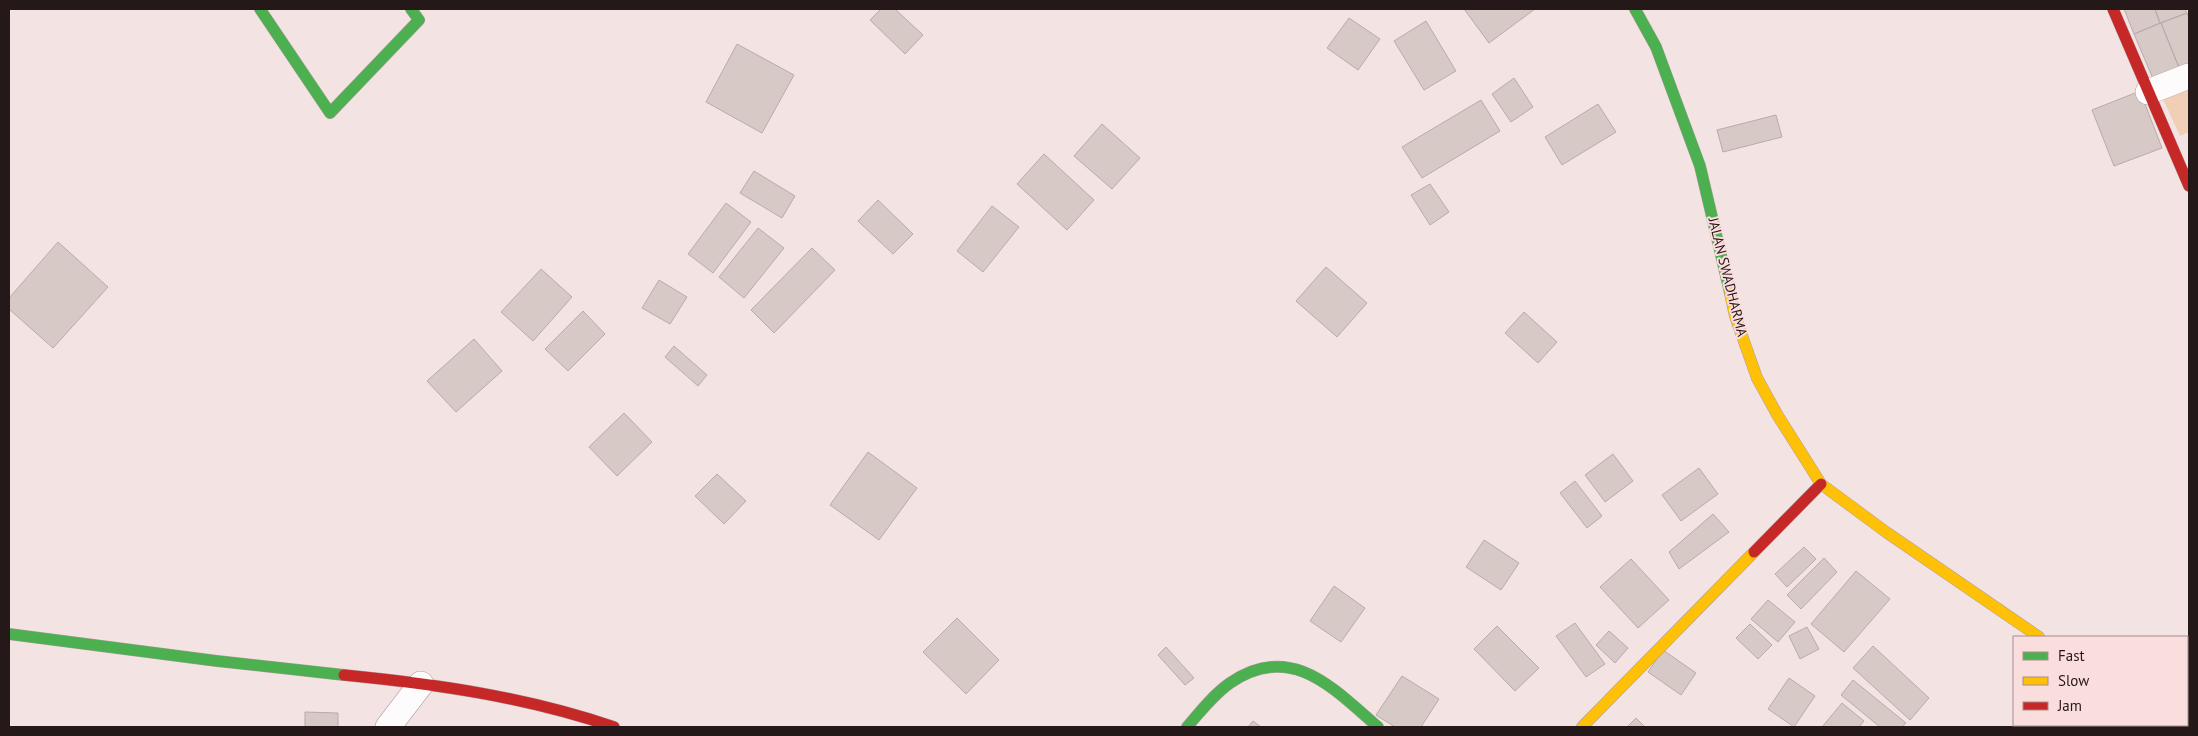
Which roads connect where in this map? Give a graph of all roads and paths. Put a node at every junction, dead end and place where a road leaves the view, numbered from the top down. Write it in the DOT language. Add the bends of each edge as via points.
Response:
graph roads {
  1 [pos="260,9"];
  2 [pos="411,9"];
  3 [pos="1636,9"];
  4 [pos="2113,9"];
  5 [pos="2189,76"];
  6 [pos="2148,92"];
  7 [pos="2189,186"];
  8 [pos="1821,484"];
  9 [pos="9,634"];
  10 [pos="2038,636"];
  11 [pos="421,684"];
  12 [pos="388,727"];
  13 [pos="614,727"];
  14 [pos="1187,727"];
  15 [pos="1378,727"];
  16 [pos="1582,727"];
  1 -- 2 [label="street" via="330,113 419,20"];
  3 -- 8 [label="street, JALAN SWADHARMA" via="1656,47 1700,166 1735,316 1757,378"];
  4 -- 6 [label="street"];
  5 -- 6 [label="street"];
  6 -- 7 [label="street"];
  8 -- 10 [label="street, JALAN SWADHARMA"];
  8 -- 16 [label="street"];
  9 -- 11 [label="street"];
  11 -- 12 [label="street"];
  11 -- 13 [label="street" via="519,699"];
  14 -- 15 [label="street" via="1228,684 1253,669 1277,664 1301,668 1323,681"];
}
